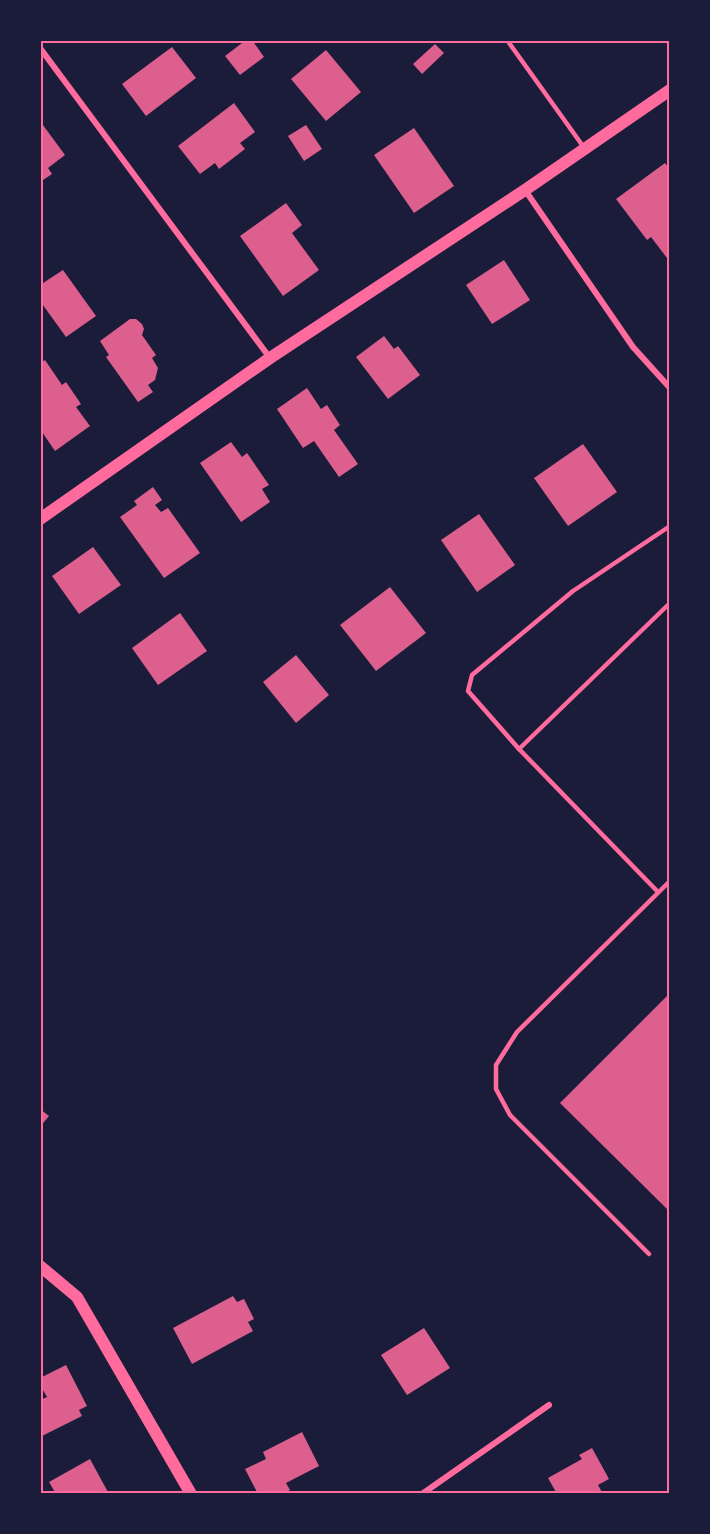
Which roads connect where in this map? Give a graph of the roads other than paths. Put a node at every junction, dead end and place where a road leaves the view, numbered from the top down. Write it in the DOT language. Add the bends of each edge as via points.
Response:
graph roads {
  1 [pos="507,40"];
  2 [pos="40,48"];
  3 [pos="669,90"];
  4 [pos="585,149"];
  5 [pos="525,190"];
  6 [pos="270,358"];
  7 [pos="669,388"];
  8 [pos="40,519"];
  9 [pos="669,526"];
  10 [pos="669,603"];
  11 [pos="519,749"];
  12 [pos="669,881"];
  13 [pos="658,892"];
  14 [pos="649,1254"];
  15 [pos="40,1266"];
  16 [pos="549,1405"];
  17 [pos="191,1494"];
  18 [pos="422,1494"];
  1 -- 4 [label="lane"];
  2 -- 6 [label="street"];
  3 -- 4 [label="main road"];
  4 -- 5 [label="main road"];
  5 -- 6 [label="main road"];
  5 -- 7 [label="street" via="633,347"];
  6 -- 8 [label="main road"];
  9 -- 11 [label="lane" via="573,591 472,675 468,691"];
  10 -- 11 [label="lane"];
  11 -- 13 [label="lane"];
  12 -- 13 [label="lane"];
  13 -- 14 [label="lane" via="517,1032 496,1065 496,1089 510,1115"];
  15 -- 17 [label="main road" via="77,1297"];
  16 -- 18 [label="street"];
}
